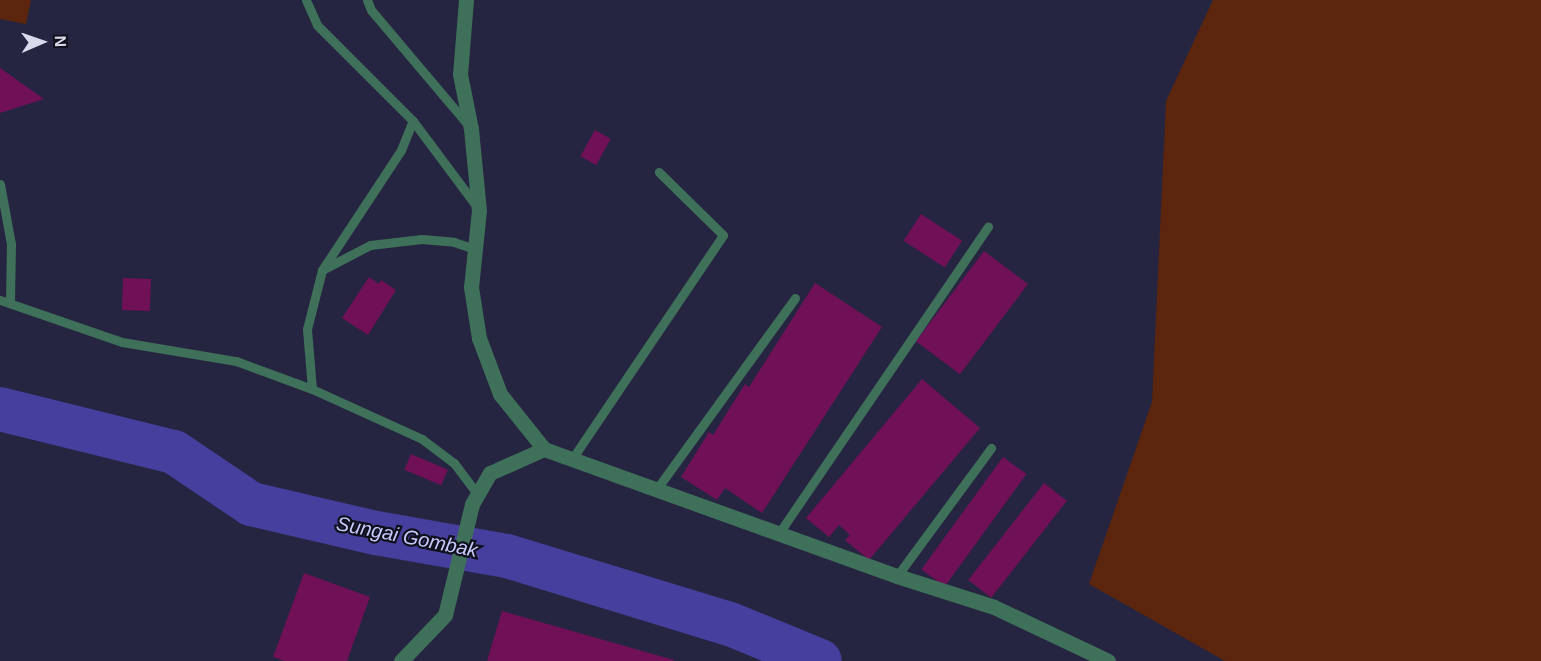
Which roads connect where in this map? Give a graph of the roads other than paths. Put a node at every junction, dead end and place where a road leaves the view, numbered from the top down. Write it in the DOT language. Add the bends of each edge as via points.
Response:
graph roads {
  1 [pos="306,0"];
  2 [pos="367,0"];
  3 [pos="466,0"];
  4 [pos="413,121"];
  5 [pos="471,129"];
  6 [pos="659,172"];
  7 [pos="0,184"];
  8 [pos="479,210"];
  9 [pos="988,227"];
  10 [pos="474,249"];
  11 [pos="322,270"];
  12 [pos="795,298"];
  13 [pos="5,301"];
  14 [pos="312,389"];
  15 [pos="544,448"];
  16 [pos="991,448"];
  17 [pos="572,459"];
  18 [pos="656,490"];
  19 [pos="475,499"];
  20 [pos="778,533"];
  21 [pos="897,576"];
  22 [pos="401,661"];
  23 [pos="1108,661"];
  1 -- 4 [label="lane" via="317,25"];
  2 -- 5 [label="lane" via="371,10"];
  3 -- 5 [label="street" via="460,74"];
  4 -- 8 [label="lane"];
  4 -- 11 [label="lane" via="401,150"];
  5 -- 8 [label="street"];
  6 -- 17 [label="lane" via="723,236"];
  7 -- 13 [label="lane" via="11,244"];
  8 -- 10 [label="street"];
  9 -- 20 [label="lane"];
  10 -- 11 [label="lane" via="454,242 422,240 370,244"];
  10 -- 15 [label="street" via="471,287 479,338 500,394"];
  11 -- 14 [label="lane" via="307,329"];
  12 -- 18 [label="lane"];
  13 -- 14 [label="lane" via="122,342 236,361"];
  14 -- 19 [label="lane" via="422,439 454,463"];
  15 -- 17 [label="street"];
  15 -- 19 [label="street" via="490,473"];
  16 -- 21 [label="lane"];
  17 -- 18 [label="street"];
  18 -- 20 [label="street"];
  19 -- 22 [label="street" via="445,615"];
  20 -- 21 [label="street"];
  21 -- 23 [label="street" via="994,607"];
}
